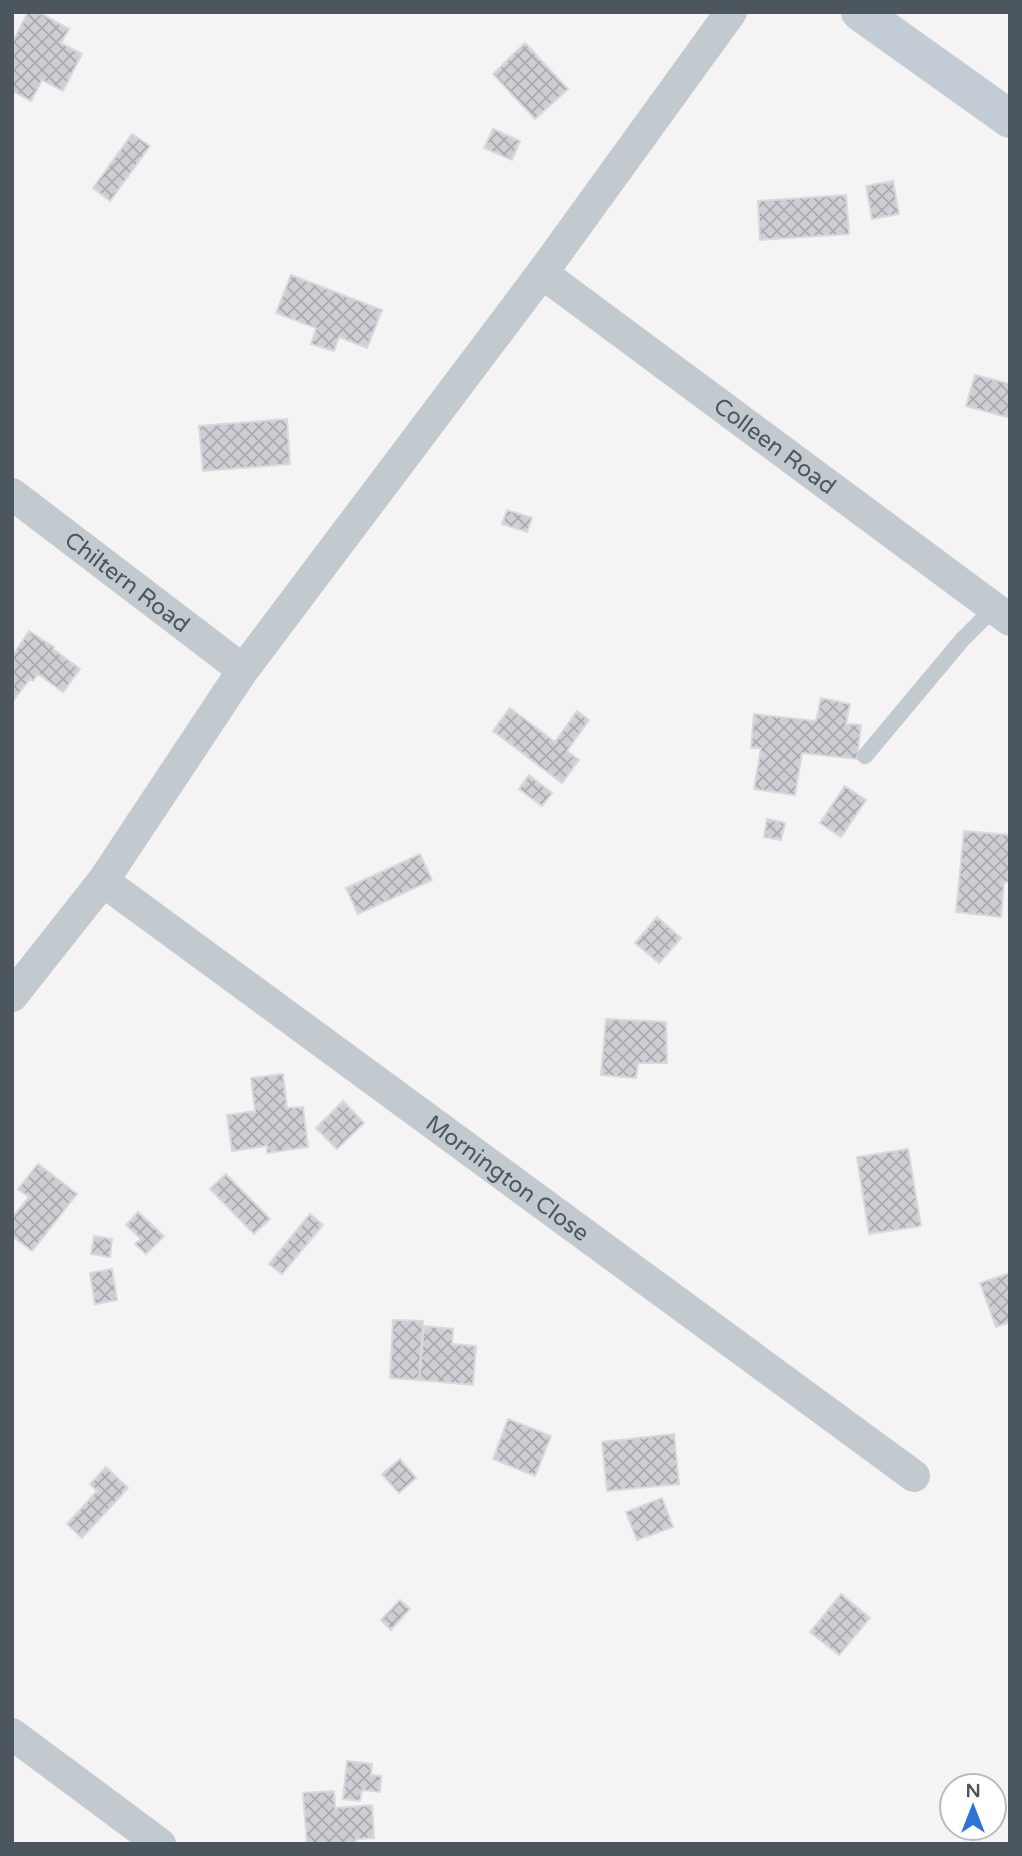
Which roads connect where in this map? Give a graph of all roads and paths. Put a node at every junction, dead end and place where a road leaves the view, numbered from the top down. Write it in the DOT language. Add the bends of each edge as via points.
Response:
graph roads {
  1 [pos="731,12"];
  2 [pos="860,12"];
  3 [pos="1010,119"];
  4 [pos="542,273"];
  5 [pos="12,494"];
  6 [pos="1002,614"];
  7 [pos="243,670"];
  8 [pos="865,756"];
  9 [pos="103,881"];
  10 [pos="12,996"];
  11 [pos="914,1476"];
  12 [pos="12,1734"];
  13 [pos="160,1844"];
  1 -- 4 [label="street"];
  2 -- 3 [label="main road"];
  4 -- 6 [label="street, Colleen Road"];
  4 -- 7 [label="street"];
  5 -- 7 [label="street, Chiltern Road"];
  6 -- 8 [label="lane" via="962,640"];
  7 -- 9 [label="street"];
  9 -- 10 [label="street"];
  9 -- 11 [label="street, Mornington Close"];
  12 -- 13 [label="street"];
}
